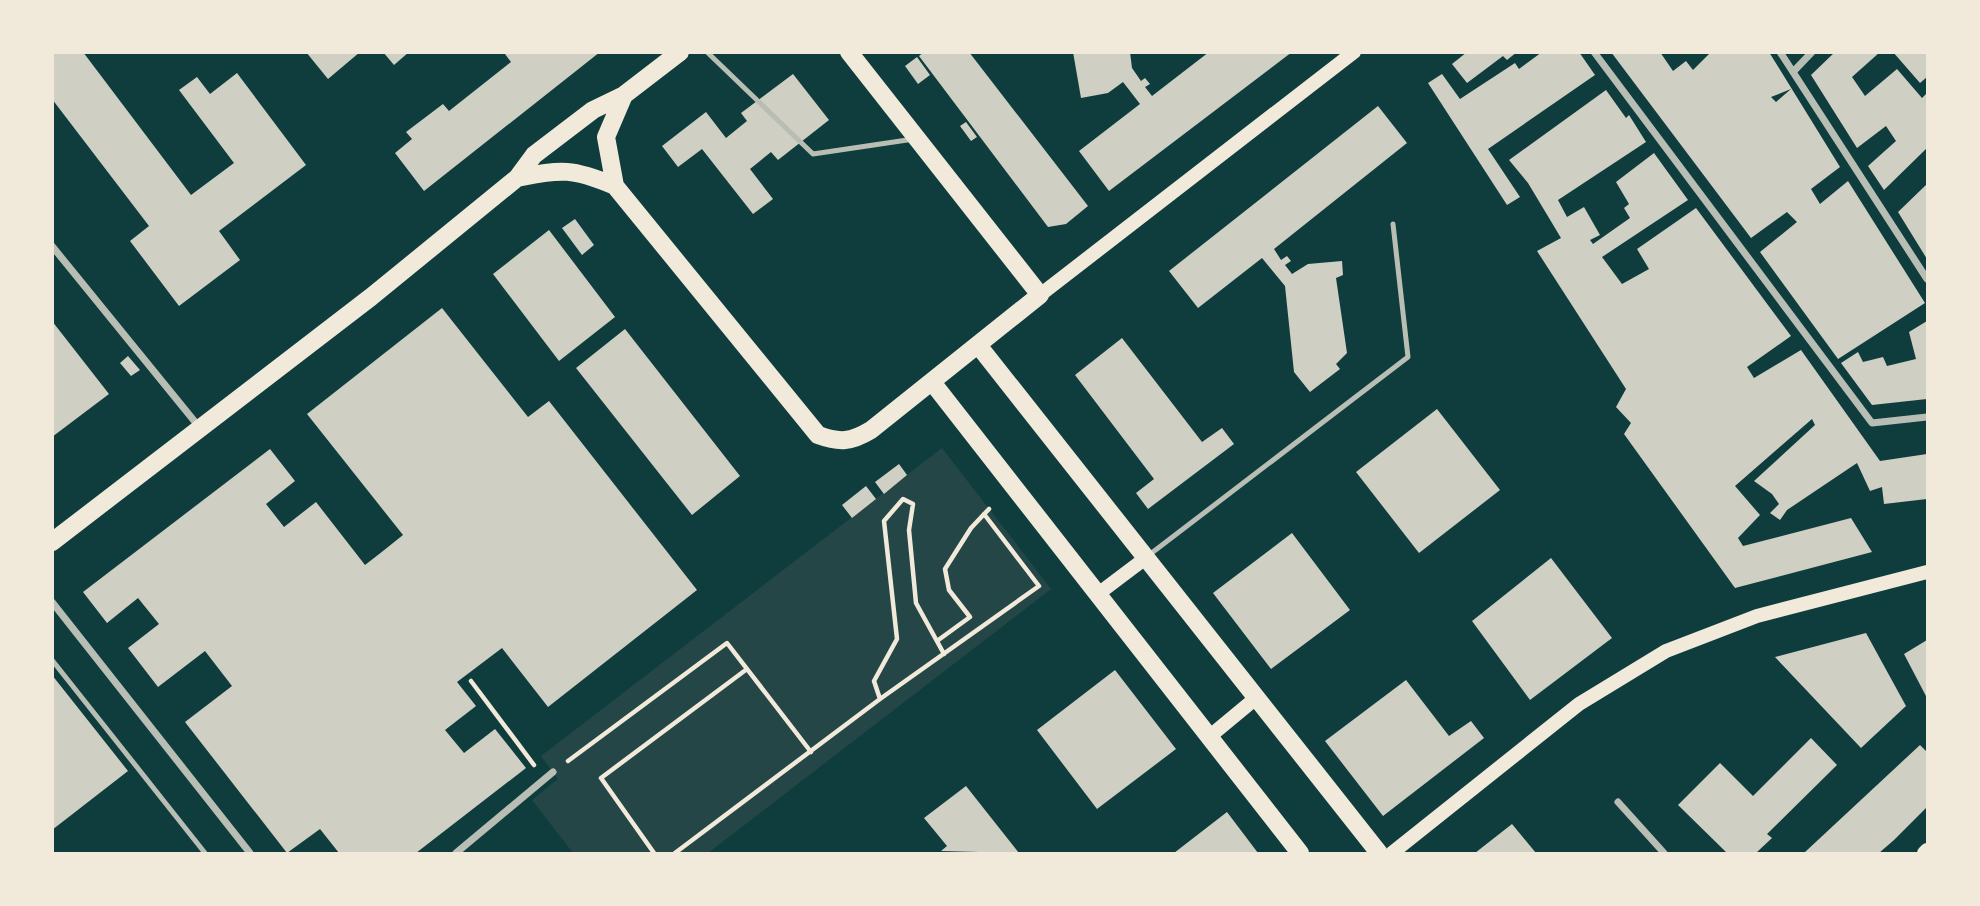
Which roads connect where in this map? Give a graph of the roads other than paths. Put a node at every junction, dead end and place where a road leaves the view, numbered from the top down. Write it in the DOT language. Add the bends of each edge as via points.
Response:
graph roads {
  1 [pos="680,52"];
  2 [pos="707,52"];
  3 [pos="849,52"];
  4 [pos="1354,52"];
  5 [pos="1594,52"];
  6 [pos="1780,52"];
  7 [pos="1812,52"];
  8 [pos="1793,72"];
  9 [pos="624,95"];
  10 [pos="917,139"];
  11 [pos="517,178"];
  12 [pos="615,186"];
  13 [pos="1393,224"];
  14 [pos="52,246"];
  15 [pos="1927,279"];
  16 [pos="1040,295"];
  17 [pos="978,345"];
  18 [pos="933,382"];
  19 [pos="1927,417"];
  20 [pos="200,429"];
  21 [pos="52,542"];
  22 [pos="1147,557"];
  23 [pos="1927,572"];
  24 [pos="1098,594"];
  25 [pos="52,602"];
  26 [pos="52,660"];
  27 [pos="1256,698"];
  28 [pos="1209,737"];
  29 [pos="553,772"];
  30 [pos="1618,802"];
  31 [pos="205,853"];
  32 [pos="250,853"];
  33 [pos="456,853"];
  34 [pos="1300,853"];
  35 [pos="1379,853"];
  36 [pos="1392,853"];
  37 [pos="1664,853"];
  1 -- 9 [label="main road"];
  2 -- 10 [label="lane" via="813,154"];
  3 -- 10 [label="main road"];
  4 -- 16 [label="main road"];
  5 -- 19 [label="street" via="1872,423"];
  6 -- 8 [label="street"];
  7 -- 8 [label="street"];
  8 -- 15 [label="street"];
  9 -- 11 [label="main road" via="593,110 534,155"];
  9 -- 12 [label="main road" via="606,137"];
  10 -- 16 [label="main road"];
  11 -- 12 [label="main road" via="560,169"];
  11 -- 20 [label="main road"];
  12 -- 18 [label="main road" via="818,435 837,442 853,440"];
  13 -- 22 [label="lane" via="1408,356"];
  14 -- 20 [label="street"];
  16 -- 17 [label="main road"];
  17 -- 18 [label="main road"];
  17 -- 22 [label="main road"];
  18 -- 24 [label="main road"];
  20 -- 21 [label="main road"];
  22 -- 24 [label="main road"];
  22 -- 27 [label="main road"];
  23 -- 36 [label="main road" via="1757,616 1666,651 1579,704"];
  24 -- 28 [label="main road"];
  25 -- 32 [label="street"];
  26 -- 31 [label="lane"];
  27 -- 28 [label="main road"];
  27 -- 35 [label="main road"];
  28 -- 34 [label="main road"];
  29 -- 33 [label="street"];
  30 -- 37 [label="street"];
}
